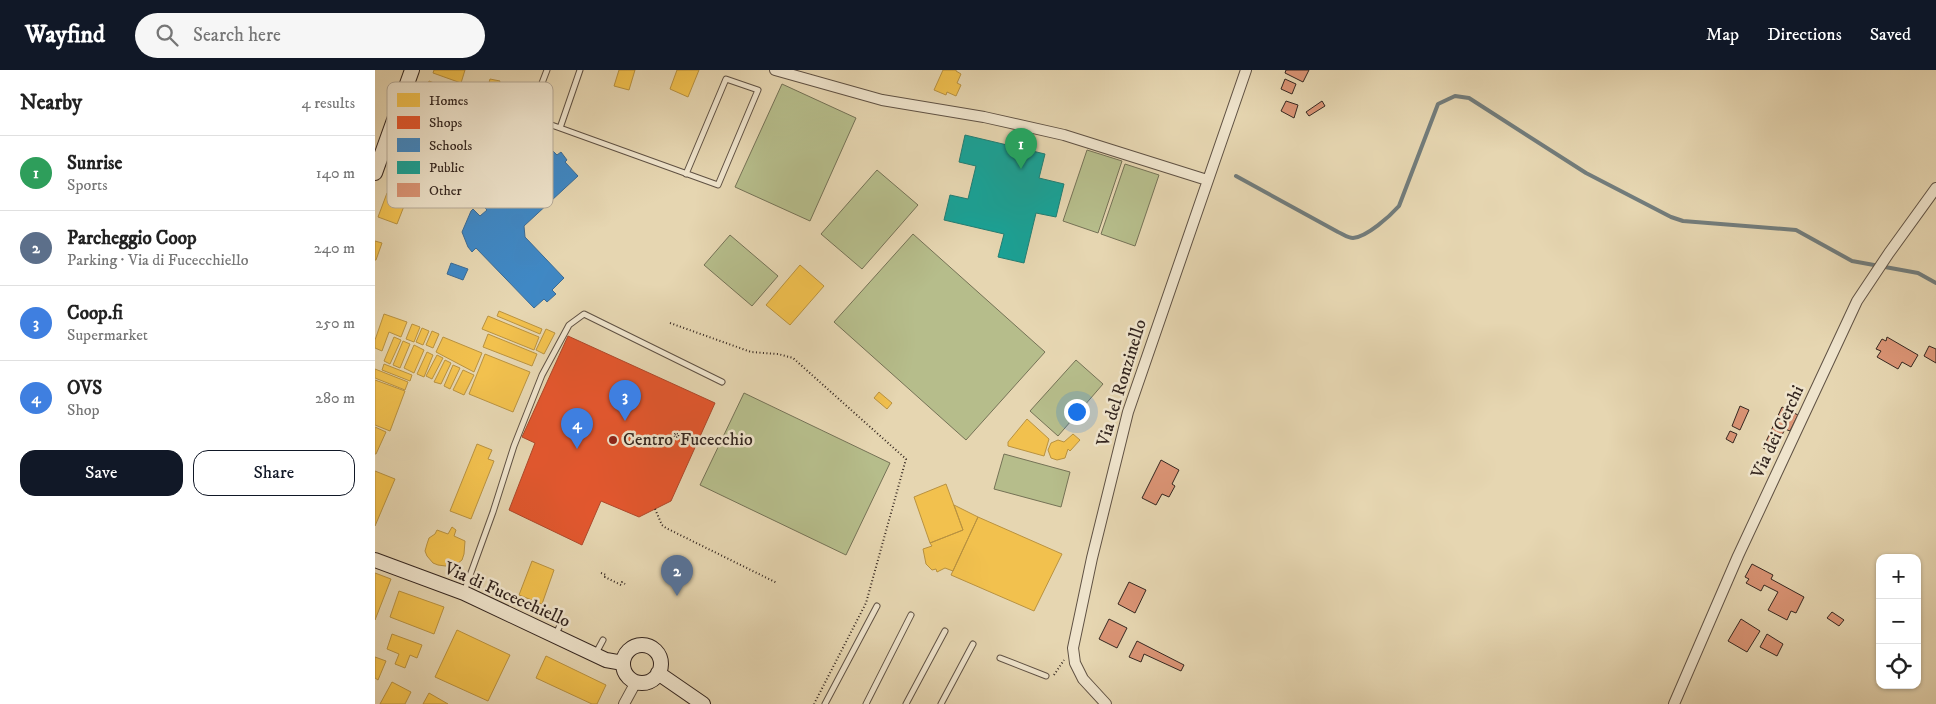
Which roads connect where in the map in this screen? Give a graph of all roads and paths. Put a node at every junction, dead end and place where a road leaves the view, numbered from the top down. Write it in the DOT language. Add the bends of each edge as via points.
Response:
graph roads {
  1 [pos="412,70"];
  2 [pos="547,70"];
  3 [pos="580,70"];
  4 [pos="775,70"];
  5 [pos="1246,70"];
  6 [pos="408,82"];
  7 [pos="542,82"];
  8 [pos="553,126"];
  9 [pos="560,128"];
  10 [pos="387,140"];
  11 [pos="375,173"];
  12 [pos="686,174"];
  13 [pos="1207,180"];
  14 [pos="1936,188"];
  15 [pos="670,323"];
  16 [pos="722,382"];
  17 [pos="655,509"];
  18 [pos="375,560"];
  19 [pos="601,573"];
  20 [pos="777,583"];
  21 [pos="625,584"];
  22 [pos="464,593"];
  23 [pos="877,606"];
  24 [pos="911,615"];
  25 [pos="562,621"];
  26 [pos="945,631"];
  27 [pos="554,636"];
  28 [pos="603,640"];
  29 [pos="973,644"];
  30 [pos="1073,648"];
  31 [pos="595,655"];
  32 [pos="1000,658"];
  33 [pos="623,663"];
  34 [pos="658,673"];
  35 [pos="1046,676"];
  36 [pos="636,682"];
  37 [pos="624,704"];
  38 [pos="703,704"];
  39 [pos="814,704"];
  40 [pos="825,704"];
  41 [pos="866,704"];
  42 [pos="906,704"];
  43 [pos="941,704"];
  44 [pos="1106,704"];
  45 [pos="1674,704"];
  1 -- 6 [label="main road"];
  2 -- 7 [label="lane"];
  3 -- 9 [label="lane"];
  4 -- 13 [label="street" via="882,100 984,117 1064,135"];
  5 -- 13 [label="street, Via del Ronzinello"];
  8 -- 9 [label="lane"];
  9 -- 12 [label="lane"];
  10 -- 11 [label="main road"];
  12 -- 12 [label="lane" via="718,185 758,90 726,79"];
  13 -- 30 [label="street, Via del Ronzinello" via="1128,412 1091,558"];
  14 -- 45 [label="street, Via dei Cerchi" via="1857,301 1737,556"];
  15 -- 39 [label="path" via="751,352 793,358 906,459 866,603"];
  16 -- 22 [label="lane" via="584,314 569,325 542,375 514,446"];
  17 -- 20 [label="path" via="662,526"];
  18 -- 22 [label="main road, Via di Fucecchiello"];
  19 -- 21 [label="path" via="621,585 622,582"];
  22 -- 27 [label="main road, Via di Fucecchiello"];
  23 -- 40 [label="lane"];
  24 -- 41 [label="lane"];
  25 -- 27 [label="lane"];
  26 -- 42 [label="lane"];
  27 -- 31 [label="main road, Via di Fucecchiello"];
  28 -- 31 [label="lane"];
  29 -- 43 [label="lane"];
  30 -- 35 [label="path" via="1055,675"];
  30 -- 44 [label="street, Via del Ronzinello" via="1075,663 1083,679"];
  31 -- 33 [label="main road, Via di Fucecchiello"];
  32 -- 35 [label="lane"];
  33 -- 34 [label="main road" via="633,648 645,646 659,657"];
  33 -- 36 [label="main road" via="626,675"];
  34 -- 36 [label="main road" via="651,681"];
  34 -- 38 [label="main road"];
  36 -- 37 [label="street"];
}
